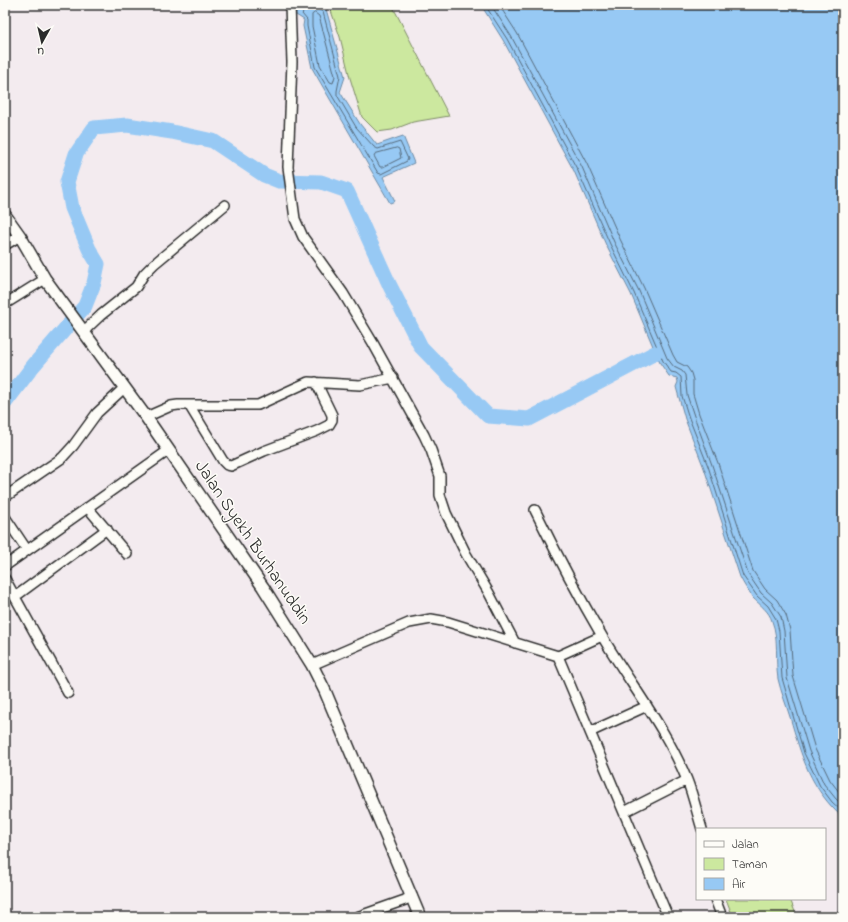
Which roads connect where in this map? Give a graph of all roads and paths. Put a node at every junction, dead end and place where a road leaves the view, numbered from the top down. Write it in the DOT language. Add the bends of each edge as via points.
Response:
graph roads {
  1 [pos="290,5"];
  2 [pos="225,205"];
  3 [pos="5,215"];
  4 [pos="20,236"];
  5 [pos="5,245"];
  6 [pos="45,278"];
  7 [pos="5,304"];
  8 [pos="80,327"];
  9 [pos="393,378"];
  10 [pos="316,382"];
  11 [pos="124,388"];
  12 [pos="189,405"];
  13 [pos="146,417"];
  14 [pos="169,450"];
  15 [pos="5,497"];
  16 [pos="88,508"];
  17 [pos="535,510"];
  18 [pos="5,517"];
  19 [pos="107,529"];
  20 [pos="27,550"];
  21 [pos="127,554"];
  22 [pos="5,566"];
  23 [pos="5,579"];
  24 [pos="16,596"];
  25 [pos="602,636"];
  26 [pos="515,643"];
  27 [pos="558,656"];
  28 [pos="312,665"];
  29 [pos="68,693"];
  30 [pos="647,706"];
  31 [pos="590,732"];
  32 [pos="687,780"];
  33 [pos="624,812"];
  34 [pos="702,828"];
  35 [pos="412,896"];
  36 [pos="714,900"];
  37 [pos="357,917"];
  38 [pos="420,917"];
  39 [pos="668,917"];
  40 [pos="722,917"];
  1 -- 9 [label="street" via="292,62 288,167 295,219 303,237 343,293"];
  2 -- 8 [label="street" via="154,264 136,287 101,315"];
  3 -- 4 [label="main road, Jalan Syekh Burhanuddin"];
  4 -- 5 [label="street"];
  4 -- 6 [label="main road, Jalan Syekh Burhanuddin"];
  6 -- 7 [label="street"];
  6 -- 8 [label="main road, Jalan Syekh Burhanuddin"];
  8 -- 11 [label="main road, Jalan Syekh Burhanuddin"];
  9 -- 10 [label="street" via="360,385"];
  9 -- 26 [label="street" via="431,450 440,476 440,495 446,513"];
  10 -- 12 [label="street" via="303,384 258,405"];
  10 -- 12 [label="street" via="332,416 329,425 264,450 231,466 223,462"];
  11 -- 13 [label="main road, Jalan Syekh Burhanuddin"];
  11 -- 15 [label="street" via="97,413 62,458"];
  12 -- 13 [label="street" via="171,406"];
  13 -- 14 [label="main road, Jalan Syekh Burhanuddin"];
  14 -- 16 [label="street"];
  14 -- 28 [label="main road, Jalan Syekh Burhanuddin" via="264,587"];
  16 -- 19 [label="street"];
  16 -- 20 [label="street"];
  17 -- 25 [label="street"];
  18 -- 20 [label="street"];
  19 -- 21 [label="street"];
  19 -- 24 [label="street"];
  20 -- 22 [label="street"];
  23 -- 24 [label="street"];
  24 -- 29 [label="street"];
  25 -- 27 [label="street"];
  25 -- 30 [label="street"];
  26 -- 27 [label="street"];
  26 -- 28 [label="street" via="439,620 422,620 409,623"];
  27 -- 31 [label="street"];
  28 -- 35 [label="main road, Jalan Syekh Burhanuddin"];
  30 -- 31 [label="street"];
  30 -- 32 [label="street"];
  31 -- 33 [label="street"];
  32 -- 33 [label="street"];
  32 -- 34 [label="street"];
  33 -- 39 [label="street"];
  35 -- 37 [label="street"];
  35 -- 38 [label="main road, Jalan Syekh Burhanuddin"];
  36 -- 40 [label="street"];
}
